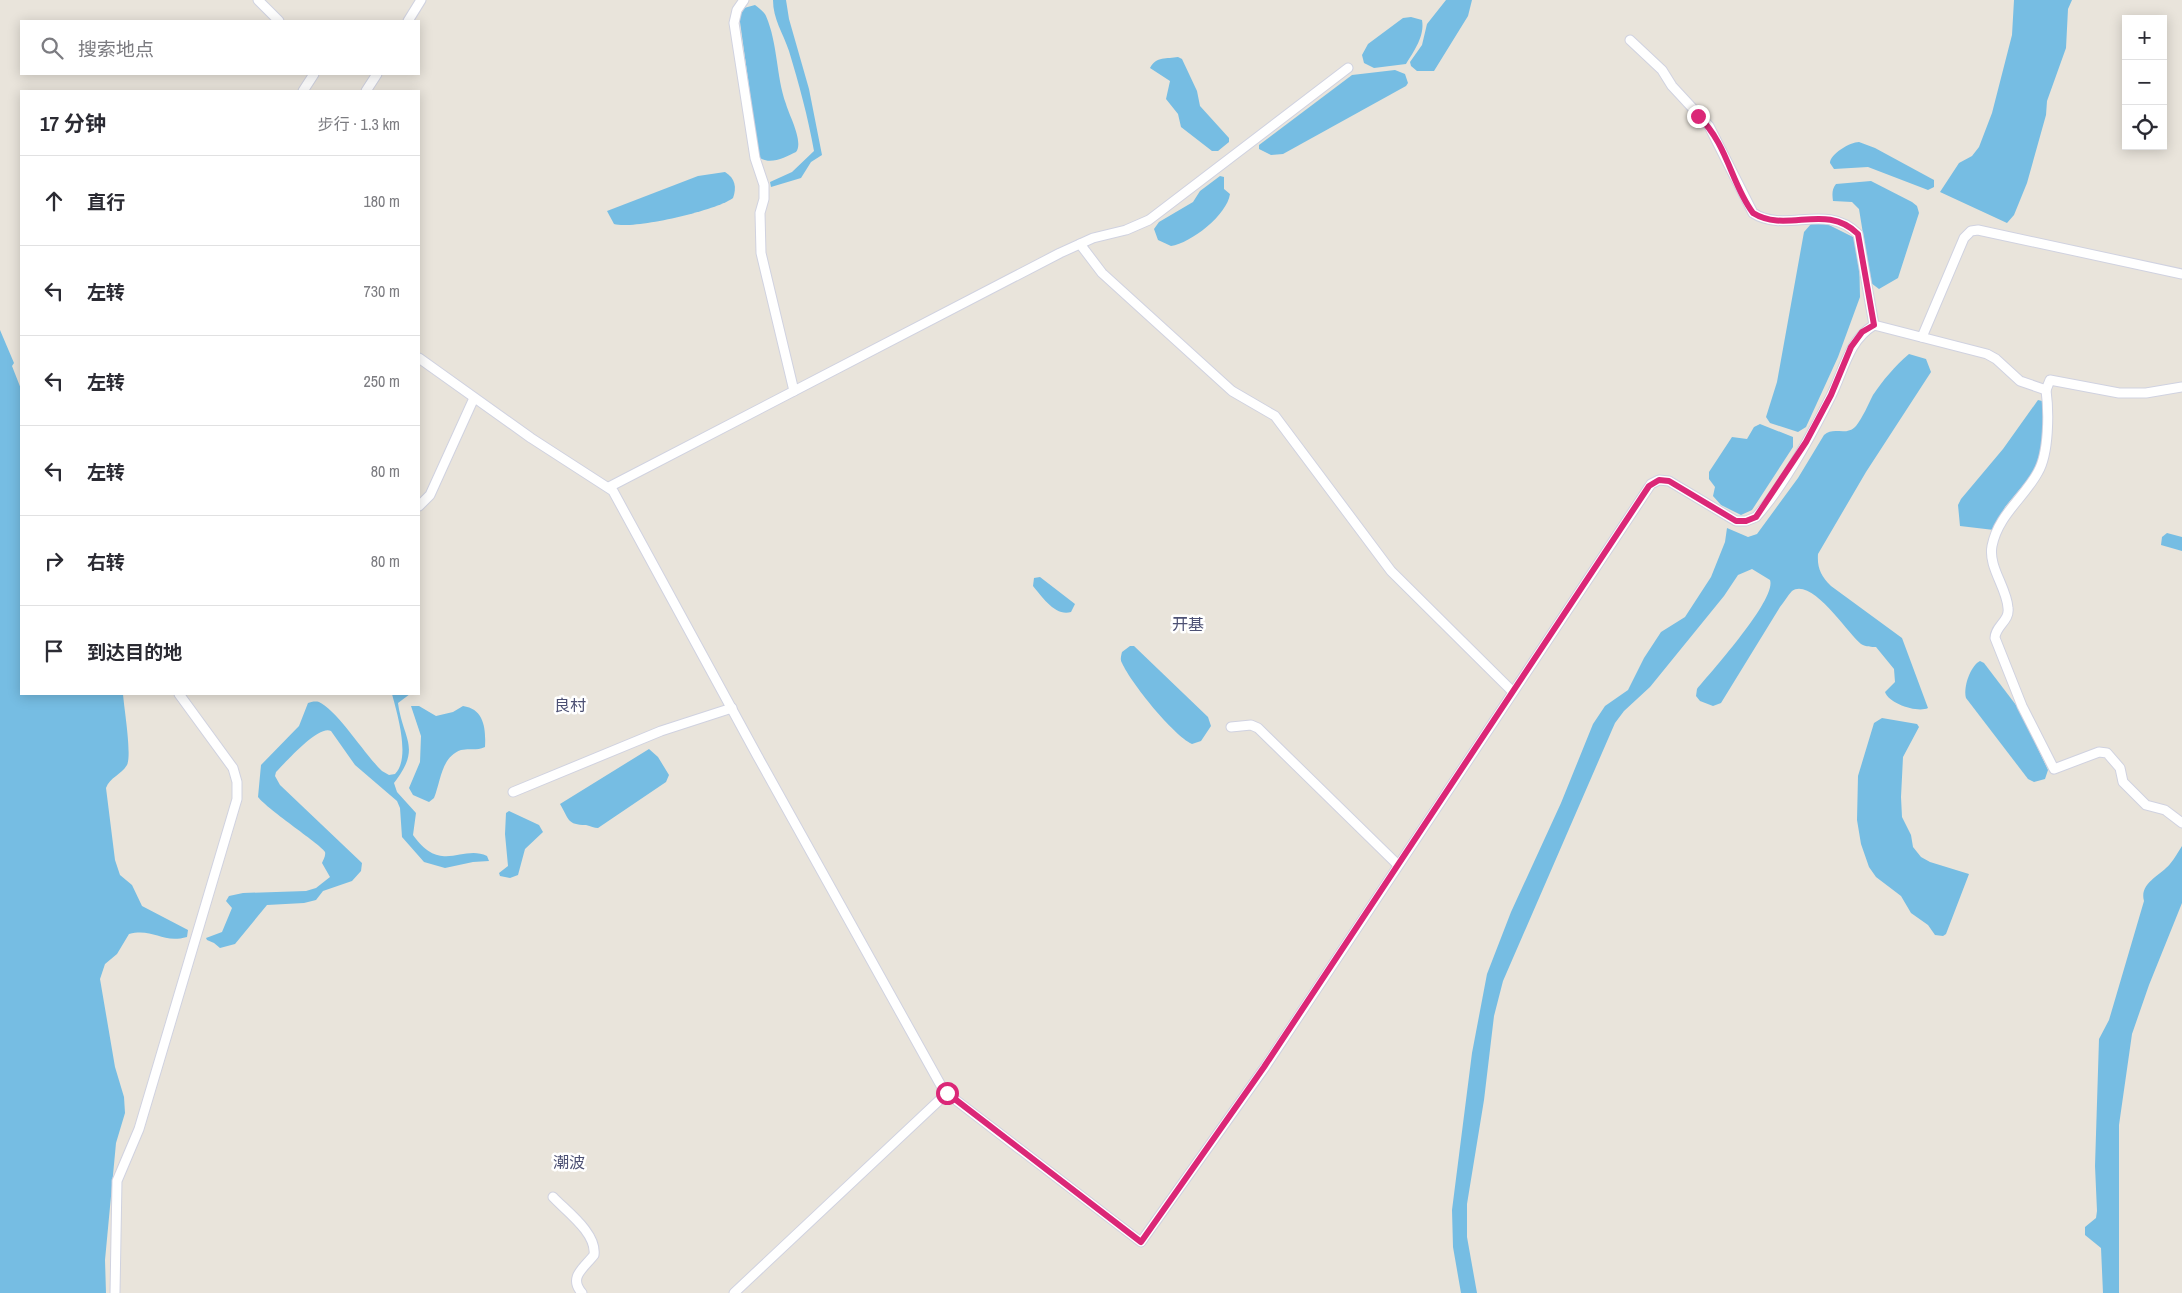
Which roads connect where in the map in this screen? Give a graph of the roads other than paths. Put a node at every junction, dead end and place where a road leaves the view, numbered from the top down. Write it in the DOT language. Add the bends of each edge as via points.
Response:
graph roads {
  1 [pos="258,0"];
  2 [pos="421,0"];
  3 [pos="744,0"];
  4 [pos="278,20"];
  5 [pos="409,20"];
  6 [pos="1630,40"];
  7 [pos="1348,68"];
  8 [pos="313,75"];
  9 [pos="376,75"];
  10 [pos="304,90"];
  11 [pos="367,90"];
  12 [pos="1080,244"];
  13 [pos="2182,274"];
  14 [pos="1874,325"];
  15 [pos="1922,338"];
  16 [pos="420,359"];
  17 [pos="2182,387"];
  18 [pos="2046,390"];
  19 [pos="794,391"];
  20 [pos="474,398"];
  21 [pos="609,487"];
  22 [pos="420,505"];
  23 [pos="1512,691"];
  24 [pos="180,695"];
  25 [pos="732,708"];
  26 [pos="1231,727"];
  27 [pos="513,792"];
  28 [pos="2182,823"];
  29 [pos="1398,865"];
  30 [pos="947,1093"];
  31 [pos="553,1197"];
  32 [pos="115,1293"];
  33 [pos="582,1293"];
  34 [pos="734,1293"];
  1 -- 4 [label="street"];
  2 -- 5 [label="street"];
  3 -- 19 [label="street" via="734,23 755,158 764,185 760,213 761,253"];
  6 -- 14 [label="street" via="1662,70 1672,86 1709,126 1753,213 1766,219 1785,221 1832,220 1858,234"];
  7 -- 12 [label="street" via="1149,220"];
  8 -- 10 [label="street"];
  9 -- 11 [label="street"];
  12 -- 19 [label="street"];
  12 -- 23 [label="street" via="1102,272 1232,391 1275,416 1391,571"];
  13 -- 15 [label="street" via="1978,230 1964,238"];
  14 -- 15 [label="street"];
  14 -- 23 [label="street" via="1862,332 1851,347 1806,442 1756,517 1736,521 1669,481 1659,480 1651,484"];
  15 -- 18 [label="street" via="1987,354 2020,381"];
  16 -- 20 [label="street"];
  17 -- 18 [label="street" via="2146,393 2118,393 2050,380"];
  18 -- 28 [label="street" via="2049,407 2042,464 2009,508 1992,546 2009,610 1996,630 1996,638 2022,706 2054,769 2099,752 2107,753 2120,768 2123,782 2146,805 2165,810"];
  19 -- 21 [label="street"];
  20 -- 21 [label="street"];
  20 -- 22 [label="street" via="430,495"];
  21 -- 25 [label="street" via="619,499"];
  23 -- 29 [label="street"];
  24 -- 32 [label="street" via="233,768 237,799 139,1129 117,1181"];
  25 -- 27 [label="street" via="661,731"];
  25 -- 30 [label="street" via="929,1066"];
  26 -- 29 [label="street" via="1251,725 1258,728"];
  29 -- 30 [label="street" via="1264,1067 1141,1242"];
  30 -- 34 [label="street"];
  31 -- 33 [label="street" via="593,1244 594,1255 576,1276"];
}
